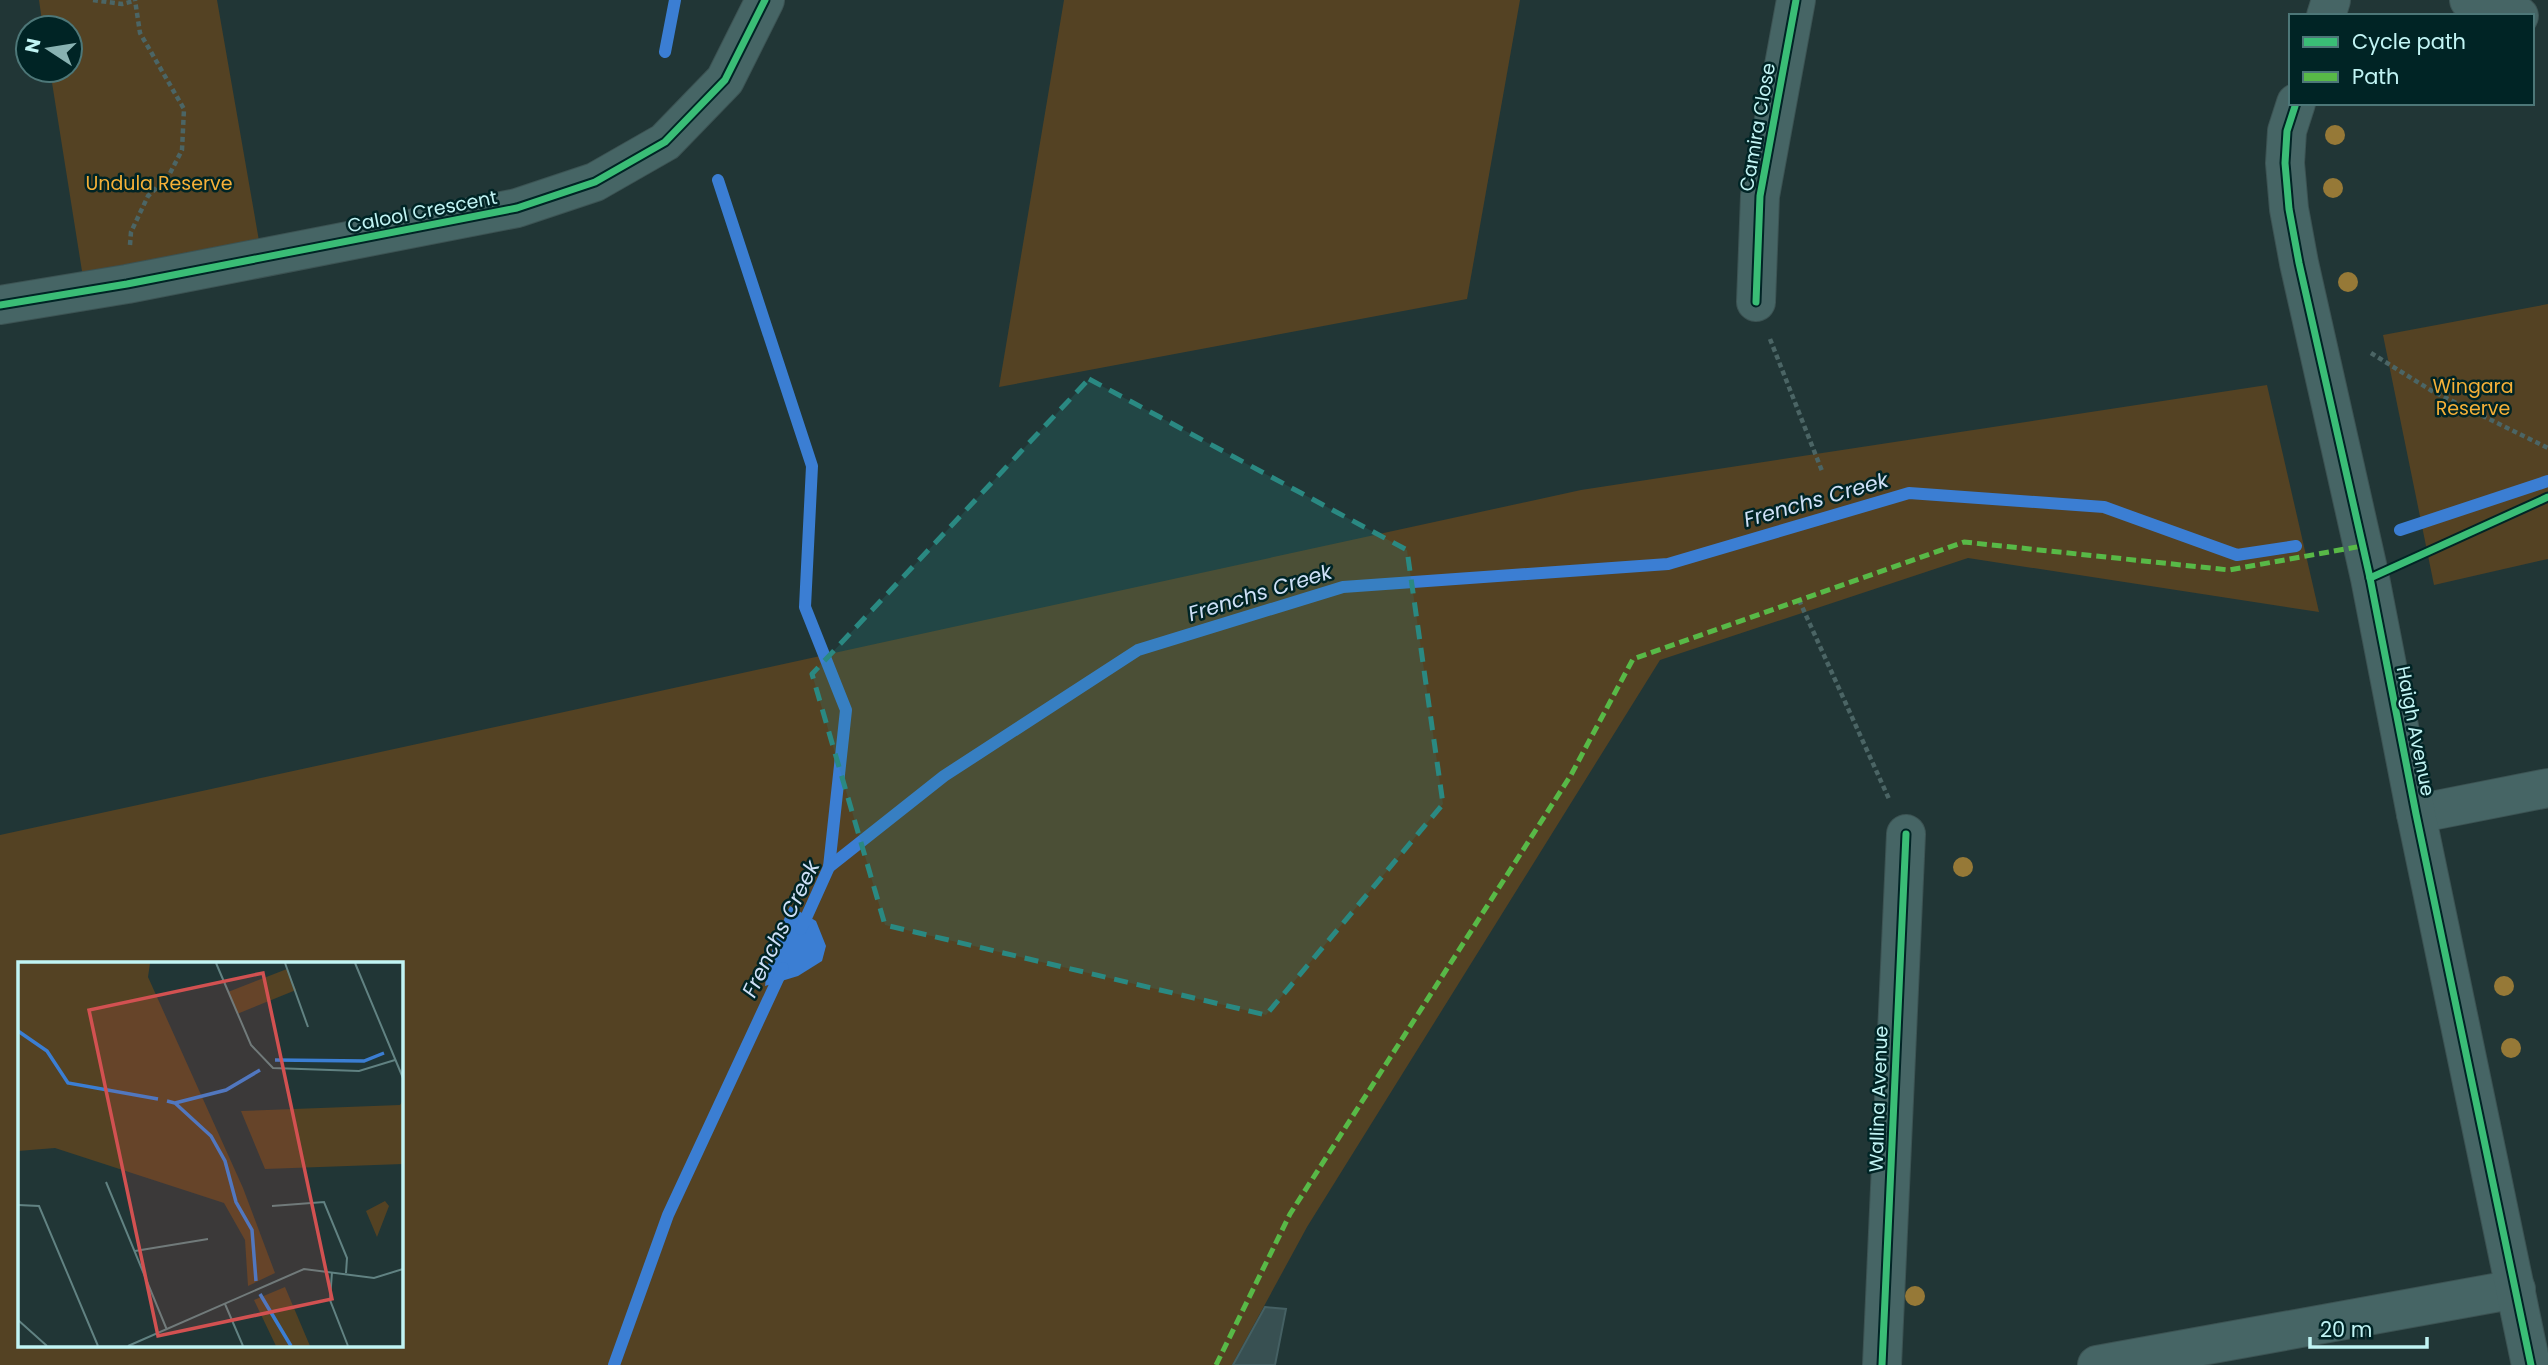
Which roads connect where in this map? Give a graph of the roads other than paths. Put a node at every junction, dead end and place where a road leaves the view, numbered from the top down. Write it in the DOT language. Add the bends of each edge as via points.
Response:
graph roads {
  1 [pos="765,0"];
  2 [pos="1797,0"];
  3 [pos="2469,0"];
  4 [pos="2513,14"];
  5 [pos="2295,105"];
  6 [pos="1756,302"];
  7 [pos="0,305"];
  8 [pos="2548,788"];
  9 [pos="2416,814"];
  10 [pos="1906,834"];
  11 [pos="2516,1289"];
  12 [pos="1882,1365"];
  13 [pos="2097,1365"];
  14 [pos="2531,1365"];
  1 -- 7 [label="street, Calool Crescent" via="726,80 665,142 595,183 517,208"];
  2 -- 6 [label="street, Camira Close" via="1760,196"];
  3 -- 4 [label="street"];
  5 -- 9 [label="street, Haigh Avenue" via="2287,131 2285,163 2299,263 2370,578"];
  8 -- 9 [label="street"];
  9 -- 11 [label="street, Haigh Avenue"];
  10 -- 12 [label="street, Wallina Avenue"];
  11 -- 13 [label="street"];
  11 -- 14 [label="street, Haigh Avenue"];
}
